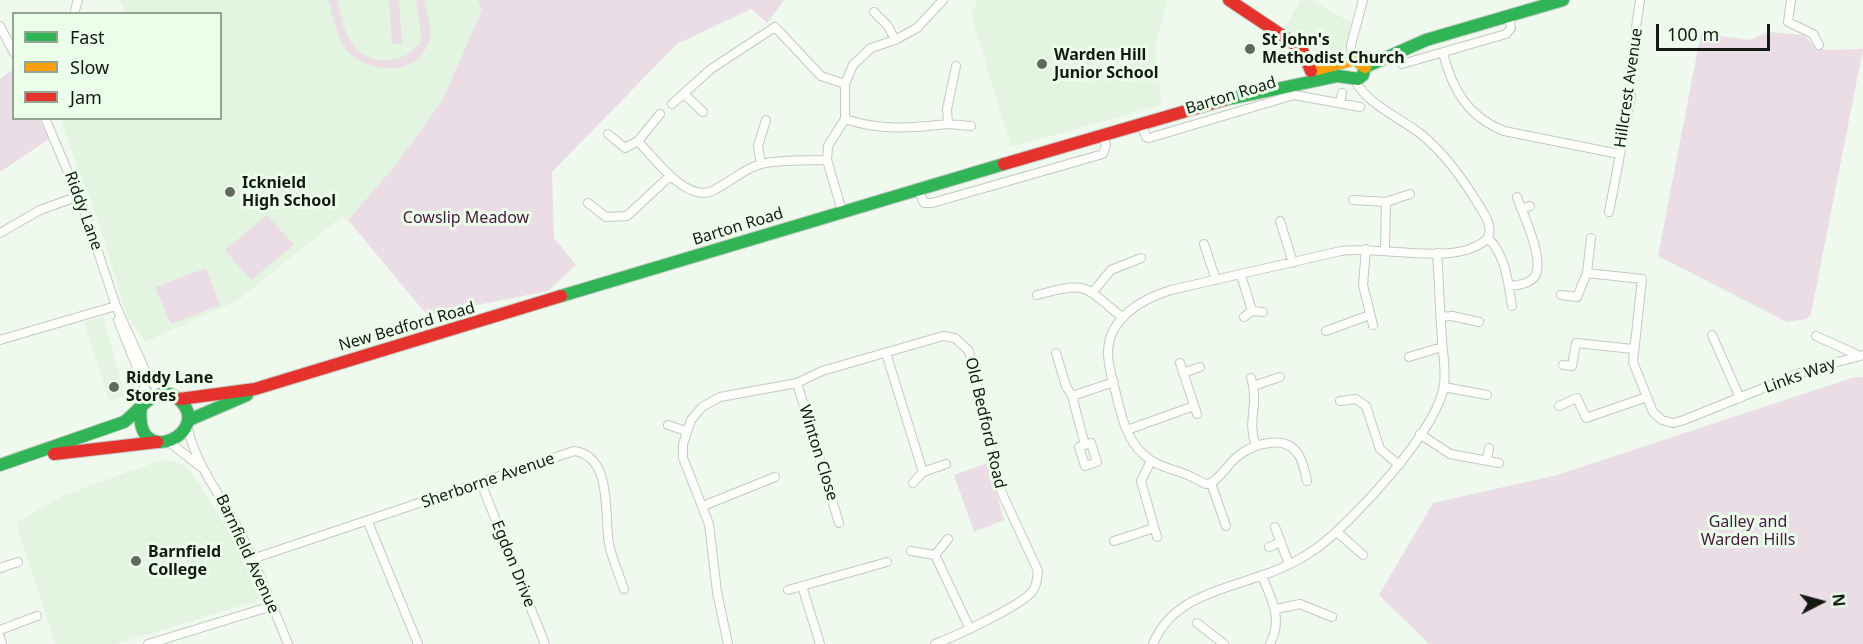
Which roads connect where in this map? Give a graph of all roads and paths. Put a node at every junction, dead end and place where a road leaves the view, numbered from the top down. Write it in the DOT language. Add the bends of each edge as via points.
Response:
graph roads {
  1 [pos="942,0"];
  2 [pos="1229,0"];
  3 [pos="1363,0"];
  4 [pos="1563,0"];
  5 [pos="1640,0"];
  6 [pos="1791,0"];
  7 [pos="874,12"];
  8 [pos="1509,16"];
  9 [pos="1,30"];
  10 [pos="895,40"];
  11 [pos="1819,45"];
  12 [pos="12,49"];
  13 [pos="1443,54"];
  14 [pos="1349,61"];
  15 [pos="1402,64"];
  16 [pos="956,66"];
  17 [pos="1365,67"];
  18 [pos="1311,71"];
  19 [pos="1352,79"];
  20 [pos="845,84"];
  21 [pos="1273,87"];
  22 [pos="684,94"];
  23 [pos="672,104"];
  24 [pos="1360,107"];
  25 [pos="703,112"];
  26 [pos="660,114"];
  27 [pos="845,119"];
  28 [pos="46,120"];
  29 [pos="766,120"];
  30 [pos="948,124"];
  31 [pos="1142,125"];
  32 [pos="971,126"];
  33 [pos="608,134"];
  34 [pos="1103,137"];
  35 [pos="638,141"];
  36 [pos="1047,153"];
  37 [pos="1619,154"];
  38 [pos="827,160"];
  39 [pos="761,164"];
  40 [pos="1052,168"];
  41 [pos="670,176"];
  42 [pos="918,190"];
  43 [pos="1410,194"];
  44 [pos="79,196"];
  45 [pos="1517,197"];
  46 [pos="1353,201"];
  47 [pos="1386,202"];
  48 [pos="588,203"];
  49 [pos="1530,206"];
  50 [pos="1521,209"];
  51 [pos="842,211"];
  52 [pos="1610,212"];
  53 [pos="1281,221"];
  54 [pos="0,233"];
  55 [pos="1488,238"];
  56 [pos="1591,238"];
  57 [pos="1204,244"];
  58 [pos="1366,249"];
  59 [pos="1385,249"];
  60 [pos="1437,253"];
  61 [pos="1141,258"];
  62 [pos="1293,263"];
  63 [pos="1587,273"];
  64 [pos="1241,274"];
  65 [pos="1216,280"];
  66 [pos="1509,286"];
  67 [pos="1092,293"];
  68 [pos="1561,295"];
  69 [pos="568,296"];
  70 [pos="1037,296"];
  71 [pos="116,306"];
  72 [pos="1512,306"];
  73 [pos="1252,311"];
  74 [pos="1263,312"];
  75 [pos="1370,315"];
  76 [pos="1244,317"];
  77 [pos="1440,317"];
  78 [pos="1123,318"];
  79 [pos="1479,322"];
  80 [pos="1373,325"];
  81 [pos="1326,331"];
  82 [pos="1712,335"];
  83 [pos="1816,336"];
  84 [pos="0,340"];
  85 [pos="1442,347"];
  86 [pos="1633,349"];
  87 [pos="886,353"];
  88 [pos="1056,353"];
  89 [pos="1862,355"];
  90 [pos="1409,357"];
  91 [pos="1563,365"];
  92 [pos="1200,367"];
  93 [pos="1280,377"];
  94 [pos="1114,382"];
  95 [pos="797,383"];
  96 [pos="1444,387"];
  97 [pos="255,389"];
  98 [pos="1482,392"];
  99 [pos="163,393"];
  100 [pos="1072,396"];
  101 [pos="1647,397"];
  102 [pos="1740,398"];
  103 [pos="180,399"];
  104 [pos="1341,401"];
  105 [pos="145,402"];
  106 [pos="1559,406"];
  107 [pos="188,423"];
  108 [pos="668,425"];
  109 [pos="686,430"];
  110 [pos="1127,430"];
  111 [pos="1420,434"];
  112 [pos="163,442"];
  113 [pos="1085,445"];
  114 [pos="1257,446"];
  115 [pos="1489,448"];
  116 [pos="20,459"];
  117 [pos="1487,459"];
  118 [pos="1151,461"];
  119 [pos="1499,463"];
  120 [pos="946,464"];
  121 [pos="0,465"];
  122 [pos="1399,465"];
  123 [pos="201,467"];
  124 [pos="923,472"];
  125 [pos="775,477"];
  126 [pos="1307,481"];
  127 [pos="481,483"];
  128 [pos="913,483"];
  129 [pos="1211,483"];
  130 [pos="703,506"];
  131 [pos="1222,515"];
  132 [pos="1213,519"];
  133 [pos="368,522"];
  134 [pos="839,523"];
  135 [pos="1226,526"];
  136 [pos="1275,528"];
  137 [pos="1337,531"];
  138 [pos="948,539"];
  139 [pos="1361,539"];
  140 [pos="1114,541"];
  141 [pos="1281,542"];
  142 [pos="1269,547"];
  143 [pos="1354,547"];
  144 [pos="911,551"];
  145 [pos="935,555"];
  146 [pos="1363,555"];
  147 [pos="252,559"];
  148 [pos="18,562"];
  149 [pos="887,562"];
  150 [pos="1289,564"];
  151 [pos="0,568"];
  152 [pos="1262,576"];
  153 [pos="802,586"];
  154 [pos="624,589"];
  155 [pos="788,590"];
  156 [pos="272,606"];
  157 [pos="1276,609"];
  158 [pos="37,616"];
  159 [pos="1332,617"];
  160 [pos="1197,623"];
  161 [pos="970,629"];
  162 [pos="0,630"];
  163 [pos="0,637"];
  164 [pos="2,644"];
  165 [pos="148,644"];
  166 [pos="288,644"];
  167 [pos="418,644"];
  168 [pos="545,644"];
  169 [pos="728,644"];
  170 [pos="820,644"];
  171 [pos="935,644"];
  172 [pos="1153,644"];
  173 [pos="1224,644"];
  174 [pos="1270,644"];
  1 -- 10 [label="street" via="917,28"];
  2 -- 18 [label="main road" via="1292,42 1303,52"];
  3 -- 14 [label="street"];
  4 -- 8 [label="main road"];
  5 -- 37 [label="street, Hillcrest Avenue" via="1630,69 1631,97"];
  6 -- 11 [label="street" via="1788,22 1813,34"];
  7 -- 10 [label="street"];
  8 -- 13 [label="street" via="1511,28 1506,34"];
  8 -- 17 [label="main road" via="1426,40"];
  9 -- 12 [label="street"];
  10 -- 20 [label="street" via="861,56"];
  13 -- 15 [label="street"];
  13 -- 37 [label="street" via="1454,89 1467,107 1489,125"];
  14 -- 17 [label="main road" via="1361,61"];
  14 -- 18 [label="main road, Barton Road"];
  14 -- 19 [label="main road" via="1344,71"];
  16 -- 30 [label="street" via="947,109"];
  17 -- 19 [label="main road" via="1363,75"];
  18 -- 21 [label="main road, Barton Road"];
  19 -- 21 [label="main road, Barton Road" via="1338,76"];
  19 -- 55 [label="street" via="1368,99 1423,136 1457,171 1488,222"];
  20 -- 22 [label="street" via="821,76 775,27 711,69"];
  20 -- 27 [label="street"];
  21 -- 31 [label="main road, Barton Road"];
  22 -- 23 [label="street"];
  22 -- 25 [label="street"];
  24 -- 31 [label="street, Barton Road" via="1341,98 1294,95 1149,138"];
  26 -- 35 [label="street"];
  27 -- 30 [label="street" via="895,129"];
  27 -- 38 [label="street" via="828,146"];
  28 -- 44 [label="street, Riddy Lane"];
  29 -- 39 [label="street" via="758,146"];
  30 -- 32 [label="street"];
  31 -- 34 [label="main road, Barton Road"];
  33 -- 35 [label="street" via="625,148"];
  34 -- 36 [label="main road, Barton Road"];
  34 -- 40 [label="street" via="1103,154"];
  35 -- 41 [label="street"];
  36 -- 40 [label="street"];
  36 -- 42 [label="main road, Barton Road"];
  37 -- 52 [label="street, Hillcrest Avenue"];
  38 -- 39 [label="street"];
  38 -- 51 [label="street"];
  39 -- 41 [label="street" via="712,192 692,192"];
  40 -- 42 [label="street" via="932,203 924,203"];
  41 -- 48 [label="street" via="627,216 606,217"];
  42 -- 51 [label="main road, Barton Road"];
  43 -- 47 [label="street"];
  44 -- 54 [label="street" via="33,213"];
  44 -- 71 [label="street, Riddy Lane"];
  45 -- 50 [label="street"];
  46 -- 47 [label="street"];
  47 -- 59 [label="street"];
  49 -- 50 [label="street"];
  50 -- 66 [label="street" via="1537,270 1530,281"];
  51 -- 69 [label="main road, Barton Road"];
  53 -- 62 [label="street"];
  55 -- 60 [label="street" via="1465,251"];
  55 -- 66 [label="street" via="1499,250"];
  56 -- 63 [label="street"];
  57 -- 65 [label="street"];
  58 -- 59 [label="street"];
  58 -- 62 [label="street"];
  58 -- 75 [label="street" via="1363,285"];
  59 -- 60 [label="street"];
  60 -- 77 [label="street"];
  61 -- 67 [label="street" via="1111,270"];
  62 -- 64 [label="street"];
  63 -- 68 [label="street" via="1577,297"];
  63 -- 86 [label="street, Links Way" via="1642,279"];
  64 -- 65 [label="street"];
  64 -- 73 [label="street"];
  65 -- 78 [label="street" via="1159,294"];
  66 -- 72 [label="street"];
  67 -- 70 [label="street" via="1072,286"];
  67 -- 78 [label="street"];
  69 -- 97 [label="main road, New Bedford Road"];
  71 -- 84 [label="street"];
  71 -- 99 [label="street, Riddy Lane" via="150,381"];
  71 -- 105 [label="street, Riddy Lane"];
  73 -- 74 [label="street"];
  73 -- 76 [label="street"];
  75 -- 80 [label="street"];
  75 -- 81 [label="street"];
  77 -- 79 [label="street"];
  77 -- 85 [label="street"];
  78 -- 94 [label="street" via="1108,346"];
  82 -- 102 [label="street"];
  83 -- 89 [label="street, Links Way"];
  85 -- 90 [label="street"];
  85 -- 96 [label="street"];
  86 -- 91 [label="street" via="1576,343 1572,366"];
  86 -- 101 [label="street, Links Way" via="1633,362"];
  87 -- 95 [label="street, Old Bedford Road" via="822,371"];
  87 -- 124 [label="street"];
  87 -- 161 [label="street, Old Bedford Road" via="943,336 964,345 972,360 995,470 1009,512 1036,562 1037,583 1030,593"];
  88 -- 100 [label="street"];
  89 -- 102 [label="street, Links Way" via="1808,370"];
  92 -- 110 [label="street" via="1182,368 1196,410"];
  93 -- 114 [label="street" via="1252,382 1255,405 1251,432"];
  94 -- 100 [label="street"];
  94 -- 110 [label="street"];
  95 -- 109 [label="street, Old Bedford Road" via="720,397 702,407"];
  95 -- 134 [label="street, Winton Close"];
  96 -- 98 [label="street"];
  96 -- 111 [label="street"];
  97 -- 103 [label="main road, New Bedford Road"];
  97 -- 107 [label="main road, New Bedford Road"];
  99 -- 103 [label="main road"];
  99 -- 105 [label="main road"];
  100 -- 113 [label="street"];
  101 -- 102 [label="street, Links Way" via="1653,412 1673,423"];
  101 -- 106 [label="street" via="1586,418 1577,398"];
  103 -- 107 [label="main road"];
  104 -- 122 [label="street" via="1356,399 1366,406 1380,449"];
  105 -- 112 [label="main road" via="139,421 141,428 144,434"];
  105 -- 116 [label="main road" via="124,422"];
  107 -- 112 [label="main road" via="179,438"];
  107 -- 123 [label="street, Barnfield Avenue"];
  108 -- 109 [label="street"];
  109 -- 130 [label="street" via="683,458"];
  110 -- 118 [label="street" via="1133,444"];
  111 -- 117 [label="street" via="1450,454"];
  111 -- 122 [label="street"];
  112 -- 116 [label="main road" via="108,445"];
  112 -- 123 [label="street, Barnfield Avenue"];
  114 -- 126 [label="street" via="1284,443 1293,448"];
  114 -- 129 [label="street" via="1235,458"];
  115 -- 117 [label="street"];
  116 -- 121 [label="main road"];
  117 -- 119 [label="street"];
  118 -- 129 [label="street"];
  118 -- 140 [label="street" via="1141,481 1155,533"];
  120 -- 124 [label="street"];
  122 -- 137 [label="street"];
  123 -- 147 [label="street, Barnfield Avenue" via="215,486"];
  124 -- 128 [label="street"];
  125 -- 130 [label="street"];
  127 -- 133 [label="street, Sherborne Avenue"];
  127 -- 154 [label="street, Sherborne Avenue" via="574,451 592,456 598,465 609,513 610,548"];
  127 -- 168 [label="street, Egdon Drive"];
  129 -- 131 [label="street"];
  130 -- 169 [label="street" via="714,546 717,592"];
  131 -- 132 [label="street"];
  131 -- 135 [label="street"];
  133 -- 147 [label="street, Sherborne Avenue"];
  133 -- 167 [label="street"];
  136 -- 141 [label="street"];
  137 -- 143 [label="street"];
  137 -- 150 [label="street"];
  138 -- 145 [label="street"];
  139 -- 143 [label="street"];
  141 -- 142 [label="street"];
  141 -- 150 [label="street"];
  143 -- 146 [label="street"];
  144 -- 145 [label="street"];
  145 -- 161 [label="street"];
  147 -- 156 [label="street, Barnfield Avenue"];
  148 -- 151 [label="street"];
  149 -- 153 [label="street"];
  150 -- 152 [label="street"];
  152 -- 157 [label="street"];
  152 -- 172 [label="street" via="1191,601 1163,627"];
  153 -- 155 [label="street"];
  153 -- 170 [label="street"];
  156 -- 165 [label="street"];
  156 -- 166 [label="street, Barnfield Avenue"];
  157 -- 159 [label="street" via="1300,604"];
  157 -- 174 [label="street" via="1277,622"];
  158 -- 162 [label="street"];
  160 -- 173 [label="street"];
  161 -- 171 [label="street"];
  163 -- 164 [label="street"];
}
